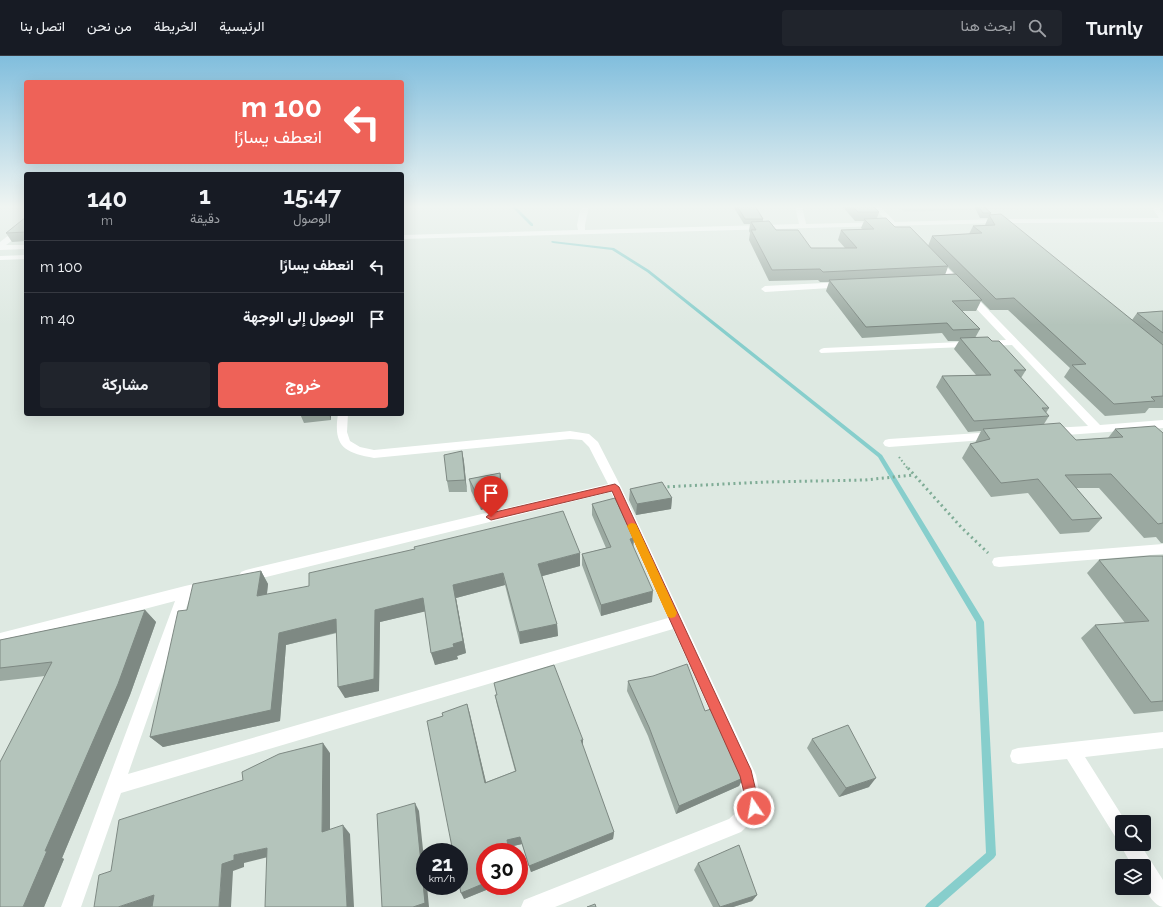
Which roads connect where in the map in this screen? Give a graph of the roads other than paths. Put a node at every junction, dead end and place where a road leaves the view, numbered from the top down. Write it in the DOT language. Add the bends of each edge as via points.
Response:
graph roads {
  1 [pos="0,247"];
  2 [pos="24,247"];
  3 [pos="927,252"];
  4 [pos="24,257"];
  5 [pos="0,258"];
  6 [pos="938,280"];
  7 [pos="954,280"];
  8 [pos="852,285"];
  9 [pos="765,289"];
  10 [pos="1014,342"];
  11 [pos="824,351"];
  12 [pos="343,416"];
  13 [pos="1163,424"];
  14 [pos="1098,429"];
  15 [pos="1044,433"];
  16 [pos="1006,435"];
  17 [pos="889,443"];
  18 [pos="615,487"];
  19 [pos="1163,549"];
  20 [pos="999,562"];
  21 [pos="185,592"];
  22 [pos="675,622"];
  23 [pos="0,640"];
  24 [pos="1163,740"];
  25 [pos="1070,750"];
  26 [pos="1018,756"];
  27 [pos="116,786"];
  28 [pos="1115,821"];
  29 [pos="1151,878"];
  30 [pos="1163,898"];
  31 [pos="71,907"];
  32 [pos="531,907"];
  1 -- 2 [label="street"];
  3 -- 7 [label="street"];
  4 -- 5 [label="street"];
  6 -- 7 [label="street"];
  7 -- 10 [label="street"];
  8 -- 9 [label="street"];
  10 -- 11 [label="street"];
  10 -- 14 [label="street"];
  12 -- 18 [label="street" via="341,435 344,442 352,448 374,454 570,435 585,437 594,445"];
  13 -- 14 [label="street"];
  14 -- 15 [label="street"];
  16 -- 17 [label="street"];
  18 -- 21 [label="street"];
  18 -- 22 [label="street"];
  19 -- 20 [label="street"];
  21 -- 23 [label="street"];
  21 -- 27 [label="street"];
  22 -- 27 [label="street"];
  22 -- 32 [label="street" via="747,775 754,808 735,826"];
  24 -- 25 [label="street"];
  25 -- 26 [label="street"];
  25 -- 28 [label="street"];
  27 -- 31 [label="street"];
  29 -- 30 [label="street"];
}
